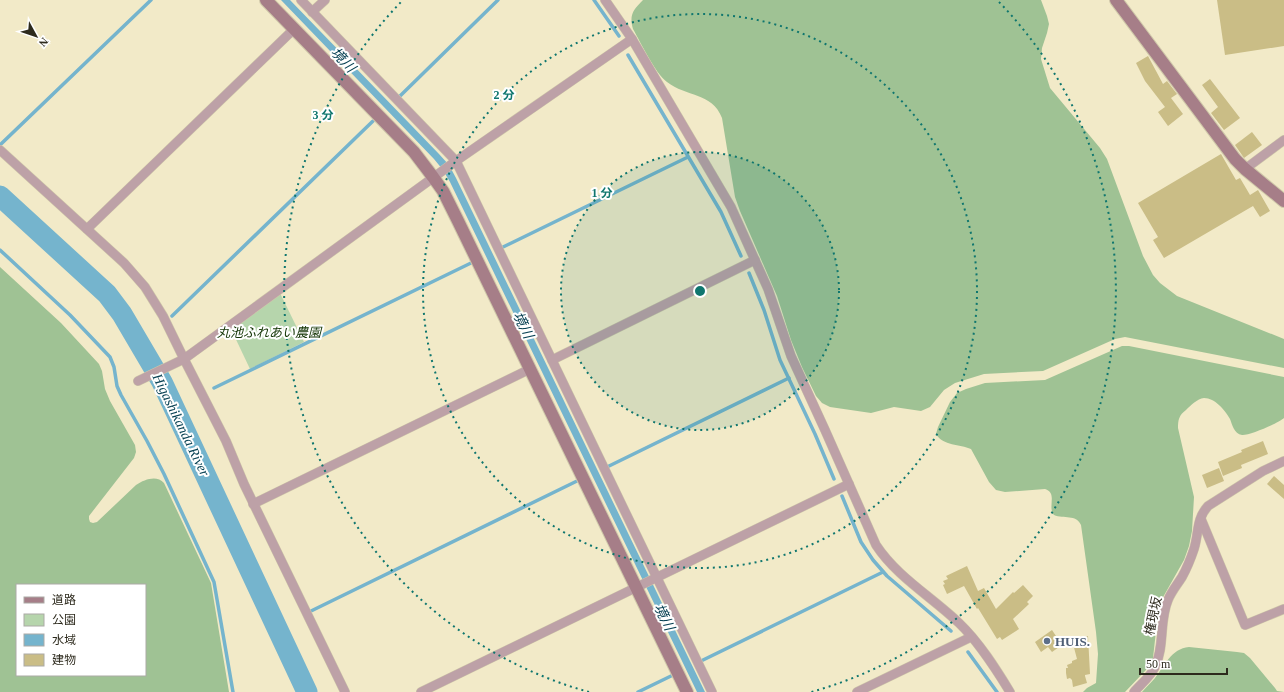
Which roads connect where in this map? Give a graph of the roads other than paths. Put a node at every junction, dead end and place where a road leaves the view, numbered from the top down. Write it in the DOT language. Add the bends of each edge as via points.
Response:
graph roads {
  1 [pos="266,0"];
  2 [pos="301,0"];
  3 [pos="325,0"];
  4 [pos="605,0"];
  5 [pos="1116,0"];
  6 [pos="312,12"];
  7 [pos="294,29"];
  8 [pos="632,39"];
  9 [pos="1284,140"];
  10 [pos="0,150"];
  11 [pos="454,162"];
  12 [pos="1245,169"];
  13 [pos="437,174"];
  14 [pos="1284,201"];
  15 [pos="87,229"];
  16 [pos="755,260"];
  17 [pos="552,360"];
  18 [pos="180,361"];
  19 [pos="530,369"];
  20 [pos="138,380"];
  21 [pos="1284,461"];
  22 [pos="849,484"];
  23 [pos="253,504"];
  24 [pos="1200,518"];
  25 [pos="655,578"];
  26 [pos="639,586"];
  27 [pos="1284,609"];
  28 [pos="971,637"];
  29 [pos="344,692"];
  30 [pos="421,692"];
  31 [pos="686,692"];
  32 [pos="712,692"];
  33 [pos="857,692"];
  34 [pos="1010,692"];
  35 [pos="1134,692"];
  1 -- 7 [label="street"];
  2 -- 6 [label="street"];
  3 -- 6 [label="street"];
  4 -- 8 [label="street"];
  5 -- 12 [label="street"];
  6 -- 11 [label="street"];
  7 -- 13 [label="street"];
  7 -- 15 [label="street"];
  8 -- 11 [label="street"];
  8 -- 16 [label="street" via="731,207"];
  9 -- 12 [label="street"];
  10 -- 15 [label="street"];
  11 -- 13 [label="street"];
  11 -- 17 [label="street"];
  12 -- 14 [label="street"];
  13 -- 18 [label="street"];
  13 -- 19 [label="street"];
  15 -- 18 [label="street" via="132,271 145,287 163,316"];
  16 -- 17 [label="street"];
  16 -- 22 [label="street" via="772,298 791,356"];
  17 -- 25 [label="street"];
  18 -- 20 [label="street"];
  18 -- 23 [label="street" via="226,441"];
  19 -- 23 [label="street"];
  19 -- 26 [label="street"];
  21 -- 24 [label="street" via="1208,506"];
  22 -- 25 [label="street"];
  22 -- 28 [label="street" via="871,537 882,554 959,623"];
  23 -- 29 [label="street"];
  24 -- 27 [label="street" via="1245,625"];
  24 -- 35 [label="street, 権現坂" via="1189,562 1167,601 1155,668"];
  25 -- 26 [label="street"];
  25 -- 32 [label="street"];
  26 -- 30 [label="street"];
  26 -- 31 [label="street"];
  28 -- 33 [label="street"];
  28 -- 34 [label="street"];
}
